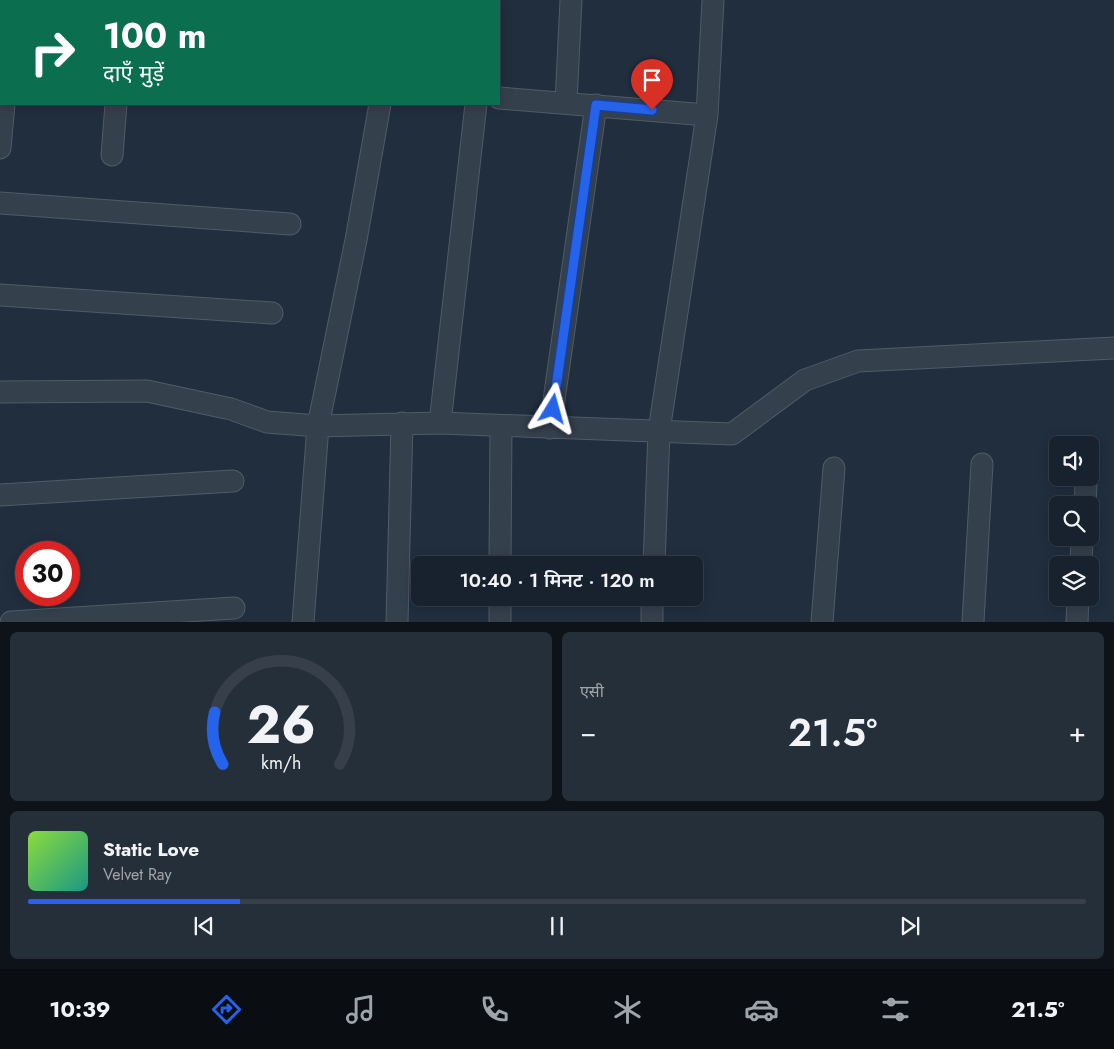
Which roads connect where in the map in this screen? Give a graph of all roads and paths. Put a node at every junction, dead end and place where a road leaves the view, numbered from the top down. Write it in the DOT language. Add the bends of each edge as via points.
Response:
graph roads {
  1 [pos="571,0"];
  2 [pos="713,0"];
  3 [pos="500,98"];
  4 [pos="566,103"];
  5 [pos="4,105"];
  6 [pos="116,105"];
  7 [pos="380,105"];
  8 [pos="476,105"];
  9 [pos="596,105"];
  10 [pos="707,115"];
  11 [pos="0,148"];
  12 [pos="112,155"];
  13 [pos="0,203"];
  14 [pos="290,224"];
  15 [pos="0,296"];
  16 [pos="272,313"];
  17 [pos="1114,348"];
  18 [pos="0,392"];
  19 [pos="402,423"];
  20 [pos="440,423"];
  21 [pos="318,426"];
  22 [pos="501,427"];
  23 [pos="550,428"];
  24 [pos="659,431"];
  25 [pos="982,464"];
  26 [pos="834,468"];
  27 [pos="233,480"];
  28 [pos="0,494"];
  29 [pos="500,556"];
  30 [pos="654,556"];
  31 [pos="500,606"];
  32 [pos="652,606"];
  33 [pos="1078,606"];
  34 [pos="234,608"];
  35 [pos="11,622"];
  36 [pos="303,622"];
  37 [pos="397,622"];
  38 [pos="500,622"];
  39 [pos="652,622"];
  40 [pos="822,622"];
  41 [pos="973,622"];
  42 [pos="1077,622"];
  1 -- 4 [label="street"];
  2 -- 10 [label="street"];
  3 -- 4 [label="street"];
  4 -- 9 [label="street"];
  5 -- 11 [label="street"];
  6 -- 12 [label="street"];
  7 -- 21 [label="street"];
  8 -- 20 [label="street"];
  9 -- 10 [label="street"];
  9 -- 23 [label="street"];
  10 -- 24 [label="street"];
  13 -- 14 [label="street"];
  15 -- 16 [label="street"];
  17 -- 24 [label="street" via="858,361 805,380 732,434"];
  18 -- 21 [label="street" via="147,391 231,409 267,422"];
  19 -- 20 [label="street"];
  19 -- 21 [label="street"];
  19 -- 37 [label="street"];
  20 -- 22 [label="street"];
  21 -- 36 [label="street"];
  22 -- 23 [label="street"];
  22 -- 29 [label="street"];
  23 -- 24 [label="street"];
  24 -- 30 [label="street"];
  25 -- 41 [label="street"];
  26 -- 40 [label="street"];
  27 -- 28 [label="street"];
  31 -- 38 [label="street"];
  32 -- 39 [label="street"];
  33 -- 42 [label="street"];
  34 -- 35 [label="street"];
}
